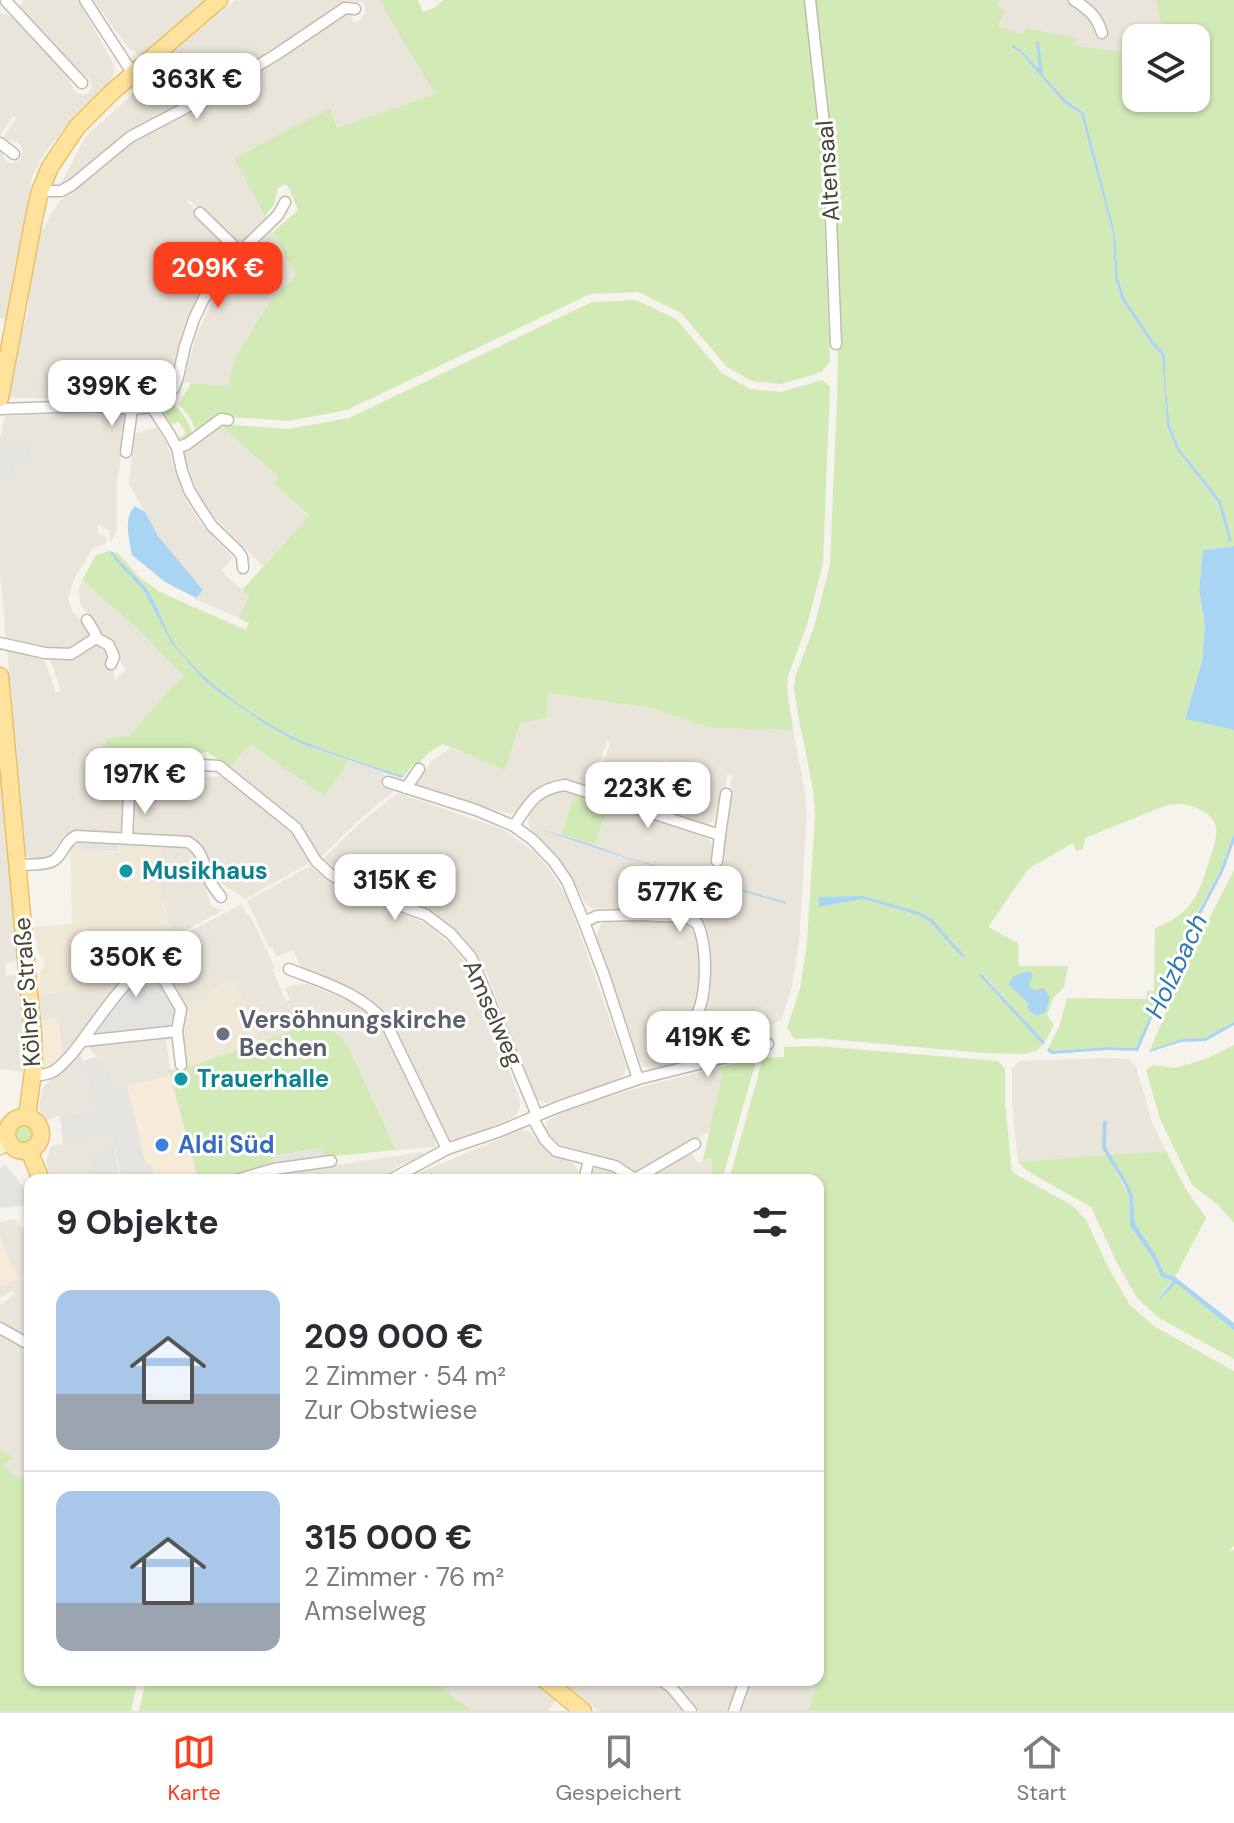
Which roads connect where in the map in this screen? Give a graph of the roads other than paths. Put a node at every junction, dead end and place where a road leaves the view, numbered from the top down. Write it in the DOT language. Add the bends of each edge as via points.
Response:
graph roads {
  1 [pos="7,0"];
  2 [pos="85,0"];
  3 [pos="219,0"];
  4 [pos="810,0"];
  5 [pos="1074,0"];
  6 [pos="0,5"];
  7 [pos="355,9"];
  8 [pos="1102,33"];
  9 [pos="133,74"];
  10 [pos="82,83"];
  11 [pos="0,143"];
  12 [pos="14,154"];
  13 [pos="40,191"];
  14 [pos="285,202"];
  15 [pos="200,213"];
  16 [pos="240,252"];
  17 [pos="836,344"];
  18 [pos="0,398"];
  19 [pos="152,407"];
  20 [pos="0,409"];
  21 [pos="132,409"];
  22 [pos="228,420"];
  23 [pos="177,448"];
  24 [pos="126,452"];
  25 [pos="243,568"];
  26 [pos="87,620"];
  27 [pos="96,638"];
  28 [pos="0,643"];
  29 [pos="111,664"];
  30 [pos="0,676"];
  31 [pos="202,765"];
  32 [pos="419,769"];
  33 [pos="388,782"];
  34 [pos="406,788"];
  35 [pos="129,793"];
  36 [pos="726,794"];
  37 [pos="514,826"];
  38 [pos="720,835"];
  39 [pos="127,838"];
  40 [pos="717,861"];
  41 [pos="18,865"];
  42 [pos="221,897"];
  43 [pos="584,922"];
  44 [pos="289,969"];
  45 [pos="684,1029"];
  46 [pos="177,1031"];
  47 [pos="84,1041"];
  48 [pos="768,1044"];
  49 [pos="181,1065"];
  50 [pos="33,1076"];
  51 [pos="638,1079"];
  52 [pos="27,1116"];
  53 [pos="534,1116"];
  54 [pos="4,1144"];
  55 [pos="695,1144"];
  56 [pos="447,1149"];
  57 [pos="29,1150"];
  58 [pos="589,1160"];
  59 [pos="331,1161"];
  60 [pos="39,1174"];
  61 [pos="257,1174"];
  62 [pos="401,1174"];
  63 [pos="586,1174"];
  64 [pos="628,1174"];
  65 [pos="644,1174"];
  66 [pos="0,1328"];
  67 [pos="24,1342"];
  68 [pos="552,1686"];
  69 [pos="676,1686"];
  70 [pos="743,1686"];
  71 [pos="583,1711"];
  72 [pos="691,1711"];
  73 [pos="734,1711"];
  1 -- 6 [label="street"];
  1 -- 10 [label="street"];
  2 -- 9 [label="street"];
  3 -- 9 [label="main road"];
  4 -- 17 [label="street, Altensaal" via="829,169"];
  5 -- 8 [label="street" via="1088,8"];
  7 -- 13 [label="street" via="345,8 218,90 130,137 72,185"];
  9 -- 13 [label="main road" via="77,127"];
  11 -- 12 [label="street"];
  13 -- 18 [label="main road"];
  14 -- 16 [label="street"];
  15 -- 16 [label="street"];
  16 -- 19 [label="street" via="204,298 174,388"];
  19 -- 21 [label="street"];
  19 -- 23 [label="street"];
  20 -- 21 [label="street"];
  21 -- 24 [label="street"];
  22 -- 23 [label="street" via="221,419"];
  23 -- 25 [label="street" via="193,497 238,551"];
  26 -- 27 [label="street"];
  27 -- 28 [label="street" via="71,654"];
  27 -- 29 [label="street" via="109,645"];
  30 -- 41 [label="main road, Kölner Straße"];
  31 -- 53 [label="street, Amselweg" via="219,766 296,828 330,874 426,915 451,934 471,957"];
  32 -- 34 [label="street"];
  33 -- 34 [label="street"];
  34 -- 37 [label="street"];
  35 -- 39 [label="street"];
  36 -- 38 [label="street"];
  37 -- 38 [label="street" via="538,794 565,785"];
  37 -- 43 [label="street" via="554,862"];
  38 -- 40 [label="street"];
  39 -- 41 [label="street" via="71,837 50,863"];
  39 -- 42 [label="street" via="197,847"];
  41 -- 50 [label="main road, Kölner Straße"];
  43 -- 45 [label="street" via="597,916 636,915 694,920 704,945 703,992 693,1022"];
  43 -- 51 [label="street"];
  44 -- 56 [label="street" via="377,1011"];
  46 -- 47 [label="street"];
  46 -- 47 [label="street" via="181,1009 151,965 116,996"];
  46 -- 49 [label="street"];
  47 -- 50 [label="street" via="61,1066"];
  48 -- 51 [label="street"];
  50 -- 52 [label="main road, Kölner Straße"];
  51 -- 53 [label="street"];
  52 -- 54 [label="main road" via="9,1125"];
  52 -- 57 [label="main road" via="41,1131 37,1145"];
  53 -- 56 [label="street"];
  53 -- 58 [label="street, Amselweg" via="556,1151"];
  54 -- 57 [label="main road"];
  55 -- 65 [label="street"];
  56 -- 62 [label="street"];
  57 -- 60 [label="main road"];
  58 -- 63 [label="street"];
  58 -- 64 [label="street, Amselweg"];
  59 -- 61 [label="street"];
  66 -- 67 [label="street"];
  68 -- 71 [label="main road"];
  69 -- 72 [label="street"];
  70 -- 73 [label="street"];
}
